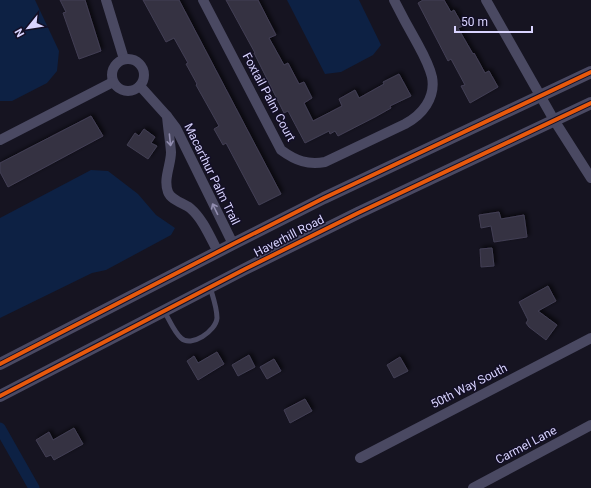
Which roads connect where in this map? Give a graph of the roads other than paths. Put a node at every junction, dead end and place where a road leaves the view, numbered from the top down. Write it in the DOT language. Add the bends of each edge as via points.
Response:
graph roads {
  1 [pos="106,0"];
  2 [pos="203,0"];
  3 [pos="394,0"];
  4 [pos="486,0"];
  5 [pos="124,59"];
  6 [pos="591,72"];
  7 [pos="113,82"];
  8 [pos="140,86"];
  9 [pos="540,96"];
  10 [pos="591,103"];
  11 [pos="167,116"];
  12 [pos="554,120"];
  13 [pos="0,140"];
  14 [pos="591,178"];
  15 [pos="233,244"];
  16 [pos="218,252"];
  17 [pos="210,287"];
  18 [pos="164,311"];
  19 [pos="591,338"];
  20 [pos="0,364"];
  21 [pos="0,396"];
  22 [pos="591,425"];
  23 [pos="360,458"];
  24 [pos="473,488"];
  1 -- 5 [label="street"];
  2 -- 3 [label="street, Foxtail Palm Court" via="281,150 301,162 314,164 325,162 415,119 428,103 432,78"];
  4 -- 9 [label="street"];
  5 -- 7 [label="street" via="113,68"];
  5 -- 8 [label="street" via="136,61 144,70"];
  6 -- 9 [label="street, Haverhill Road"];
  7 -- 8 [label="street" via="125,92 136,90"];
  7 -- 13 [label="street"];
  8 -- 11 [label="street, Macarthur Palm Trail"];
  9 -- 12 [label="street"];
  9 -- 15 [label="street, Haverhill Road"];
  10 -- 12 [label="street, Haverhill Road"];
  15 -- 11 [label="street, Macarthur Palm Trail, one-way" via="176,128"];
  11 -- 16 [label="street, Macarthur Palm Trail, one-way" via="171,154 166,187 169,194 196,214"];
  12 -- 14 [label="street"];
  12 -- 17 [label="street, Haverhill Road"];
  15 -- 16 [label="street, Haverhill Road"];
  16 -- 20 [label="street, Haverhill Road"];
  17 -- 18 [label="street, Haverhill Road"];
  17 -- 18 [label="lane" via="217,319 213,328 202,336 184,340"];
  18 -- 21 [label="street, Haverhill Road"];
  19 -- 23 [label="street, 50th Way South"];
  22 -- 24 [label="street, Carmel Lane"];
}
